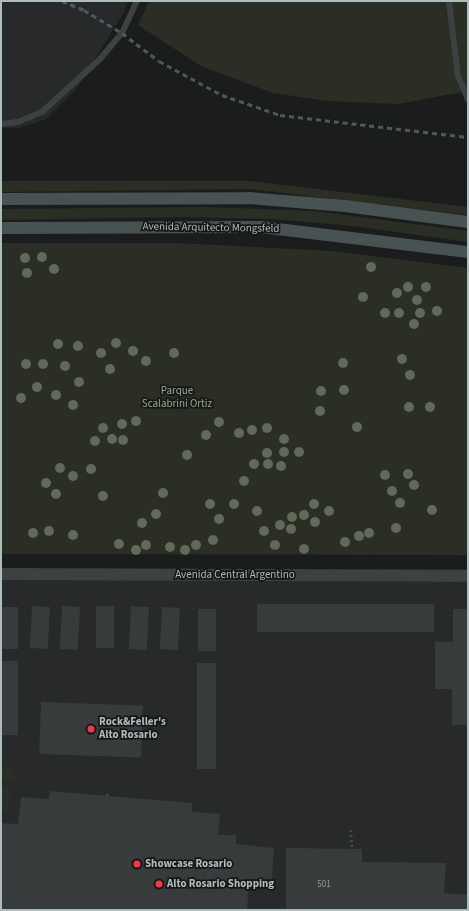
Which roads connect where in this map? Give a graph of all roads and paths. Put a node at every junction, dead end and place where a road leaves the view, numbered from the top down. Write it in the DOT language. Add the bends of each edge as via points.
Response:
graph roads {
  1 [pos="137,1"];
  2 [pos="449,1"];
  3 [pos="468,100"];
  4 [pos="1,124"];
  5 [pos="1,199"];
  6 [pos="468,222"];
  7 [pos="1,228"];
  8 [pos="468,252"];
  9 [pos="1,574"];
  10 [pos="468,576"];
  11 [pos="107,791"];
  12 [pos="107,796"];
  13 [pos="350,830"];
  14 [pos="352,849"];
  1 -- 4 [label="lane" via="122,33 47,107 18,122"];
  2 -- 3 [label="lane" via="458,76"];
  5 -- 6 [label="main road" via="249,198 345,206"];
  7 -- 8 [label="main road, Avenida Arquitecto Mongsfeld" via="261,227"];
  9 -- 10 [label="street, Avenida Central Argentino"];
  11 -- 12 [label="path"];
  13 -- 14 [label="path"];
}
